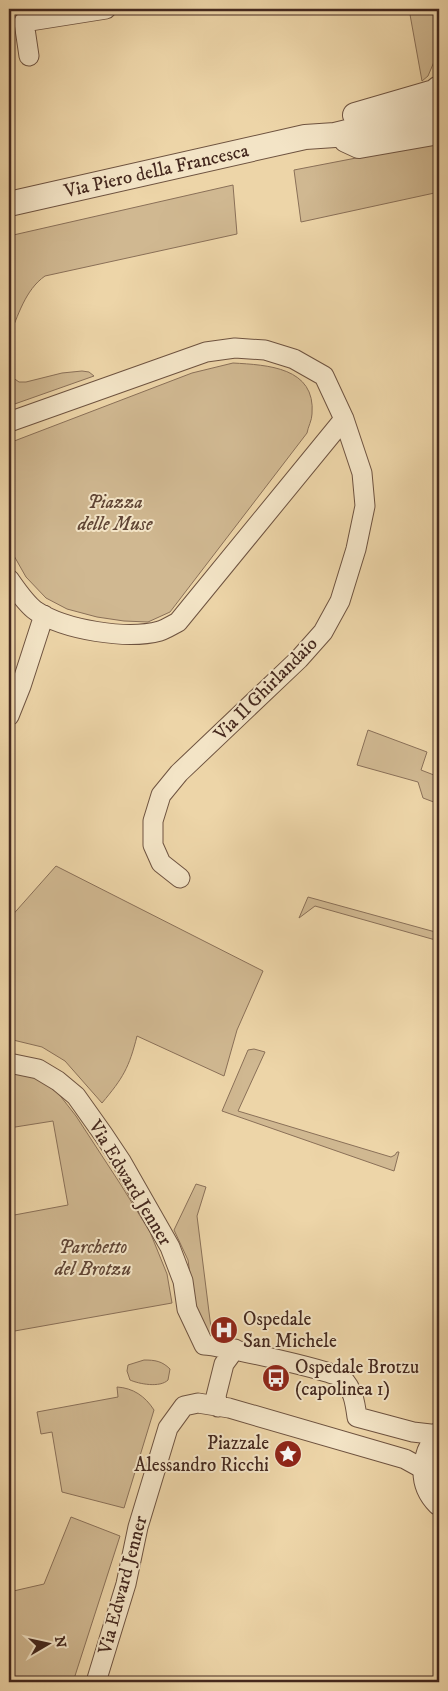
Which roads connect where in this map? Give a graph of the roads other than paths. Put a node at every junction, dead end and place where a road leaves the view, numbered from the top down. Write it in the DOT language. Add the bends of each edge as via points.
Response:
graph roads {
  1 [pos="106,9"];
  2 [pos="29,56"];
  3 [pos="439,88"];
  4 [pos="439,115"];
  5 [pos="439,132"];
  6 [pos="335,135"];
  7 [pos="305,137"];
  8 [pos="9,204"];
  9 [pos="344,419"];
  10 [pos="9,422"];
  11 [pos="9,578"];
  12 [pos="44,615"];
  13 [pos="9,716"];
  14 [pos="180,878"];
  15 [pos="9,1063"];
  16 [pos="235,1349"];
  17 [pos="218,1406"];
  18 [pos="439,1435"];
  19 [pos="425,1470"];
  20 [pos="438,1503"];
  21 [pos="96,1682"];
  1 -- 2 [label="street" via="24,22"];
  3 -- 7 [label="street, Via Piero della Francesca" via="345,118"];
  4 -- 6 [label="street, Via Piero della Francesca" via="409,117"];
  5 -- 6 [label="street" via="359,146"];
  6 -- 7 [label="street, Via Piero della Francesca"];
  7 -- 8 [label="street, Via Piero della Francesca"];
  9 -- 10 [label="street" via="324,376 294,359 265,350 235,348 206,352"];
  9 -- 12 [label="street" via="178,622 161,630 120,635 58,622"];
  9 -- 14 [label="street, Via Il Ghirlandaio" via="362,473 365,506 340,601 323,632 179,773 161,795 153,821 152,845 161,862"];
  11 -- 12 [label="street" via="35,610"];
  12 -- 13 [label="street"];
  15 -- 16 [label="street, Via Edward Jenner" via="38,1069 76,1096 121,1161 170,1247 182,1281 187,1310 204,1345"];
  16 -- 17 [label="street" via="224,1364 216,1396"];
  16 -- 18 [label="street" via="341,1376 353,1393 357,1417 413,1432"];
  17 -- 19 [label="street" via="405,1459"];
  17 -- 21 [label="street, Via Edward Jenner" via="198,1403 184,1406 168,1428"];
  18 -- 19 [label="street" via="427,1457"];
  19 -- 20 [label="street" via="428,1485"];
}
